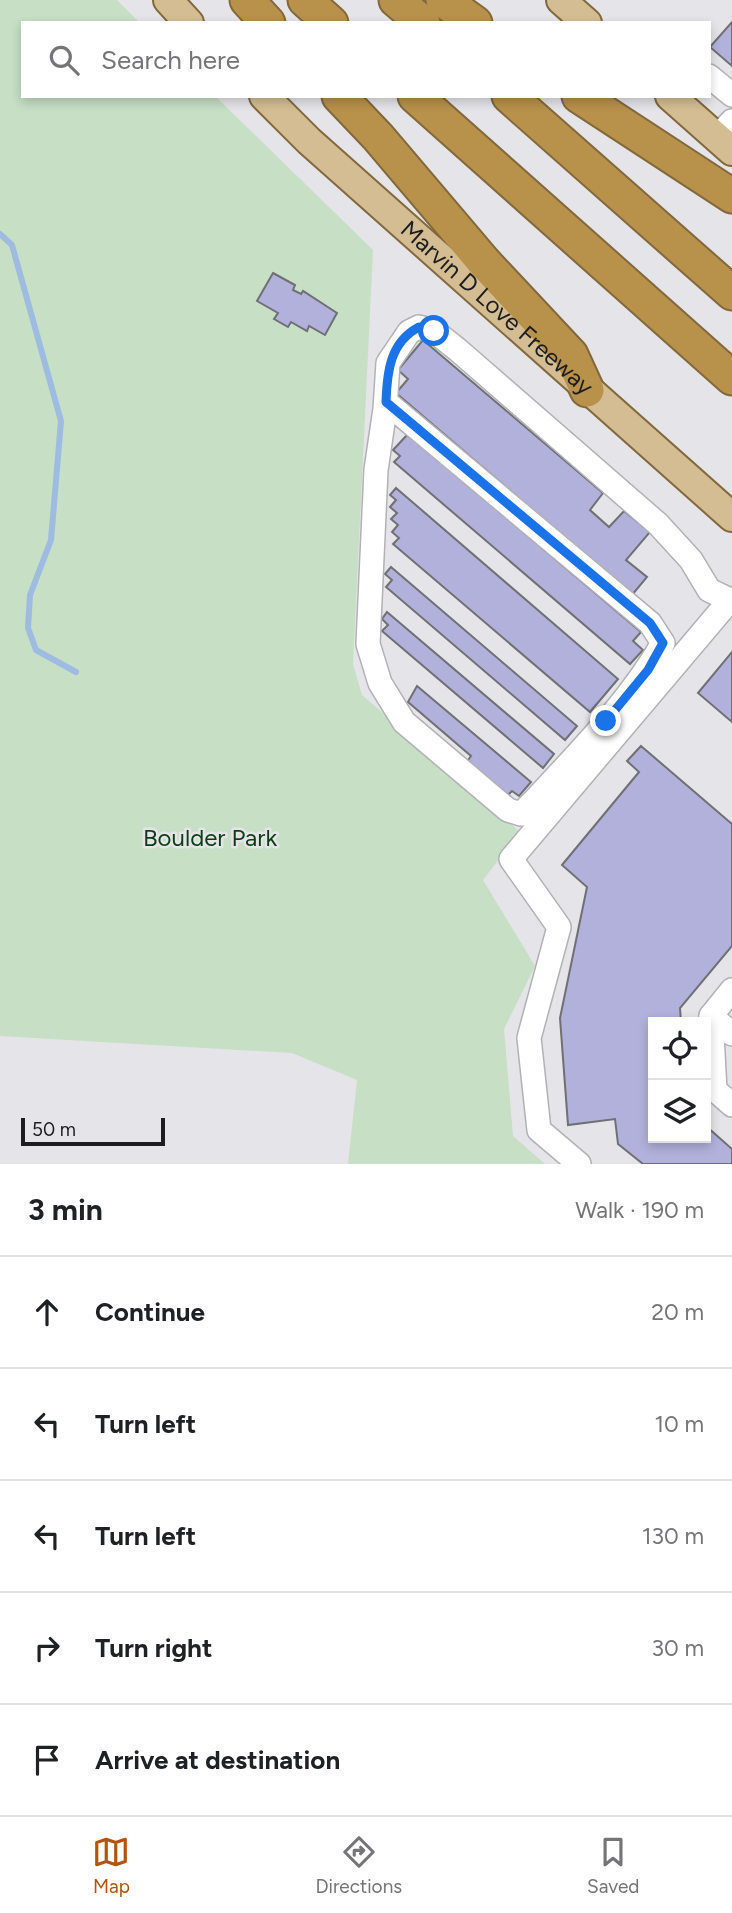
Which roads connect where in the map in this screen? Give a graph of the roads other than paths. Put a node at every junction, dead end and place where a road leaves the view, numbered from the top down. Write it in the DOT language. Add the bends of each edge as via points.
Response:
graph roads {
  1 [pos="168,0"];
  2 [pos="247,0"];
  3 [pos="305,0"];
  4 [pos="396,0"];
  5 [pos="443,0"];
  6 [pos="561,0"];
  7 [pos="187,21"];
  8 [pos="266,21"];
  9 [pos="329,21"];
  10 [pos="421,21"];
  11 [pos="472,21"];
  12 [pos="585,21"];
  13 [pos="711,78"];
  14 [pos="732,95"];
  15 [pos="266,98"];
  16 [pos="341,98"];
  17 [pos="417,98"];
  18 [pos="511,98"];
  19 [pos="582,98"];
  20 [pos="673,98"];
  21 [pos="727,136"];
  22 [pos="732,197"];
  23 [pos="732,293"];
  24 [pos="732,378"];
  25 [pos="587,390"];
  26 [pos="386,402"];
  27 [pos="732,517"];
  28 [pos="731,600"];
  29 [pos="732,990"];
  30 [pos="710,1016"];
  31 [pos="732,1034"];
  32 [pos="732,1105"];
  33 [pos="579,1164"];
  1 -- 7 [label="main road"];
  2 -- 8 [label="highway"];
  3 -- 9 [label="highway"];
  4 -- 10 [label="highway"];
  5 -- 11 [label="highway"];
  6 -- 12 [label="main road"];
  13 -- 14 [label="lane"];
  15 -- 25 [label="main road, Marvin D Love Freeway"];
  16 -- 25 [label="highway" via="571,355"];
  17 -- 24 [label="highway"];
  18 -- 23 [label="highway"];
  19 -- 22 [label="highway"];
  20 -- 21 [label="main road"];
  25 -- 27 [label="main road, Marvin D Love Freeway"];
  26 -- 26 [label="lane" via="376,470 368,644 380,683 404,722 468,779 508,810 522,814 606,721 648,670 663,643 650,623"];
  26 -- 28 [label="lane" via="388,363 409,332 419,327 434,331 658,524 691,559 709,590"];
  28 -- 33 [label="lane" via="511,859 559,927 529,1038 540,1130"];
  29 -- 30 [label="lane"];
  30 -- 31 [label="lane"];
  30 -- 32 [label="lane" via="715,1090"];
}
